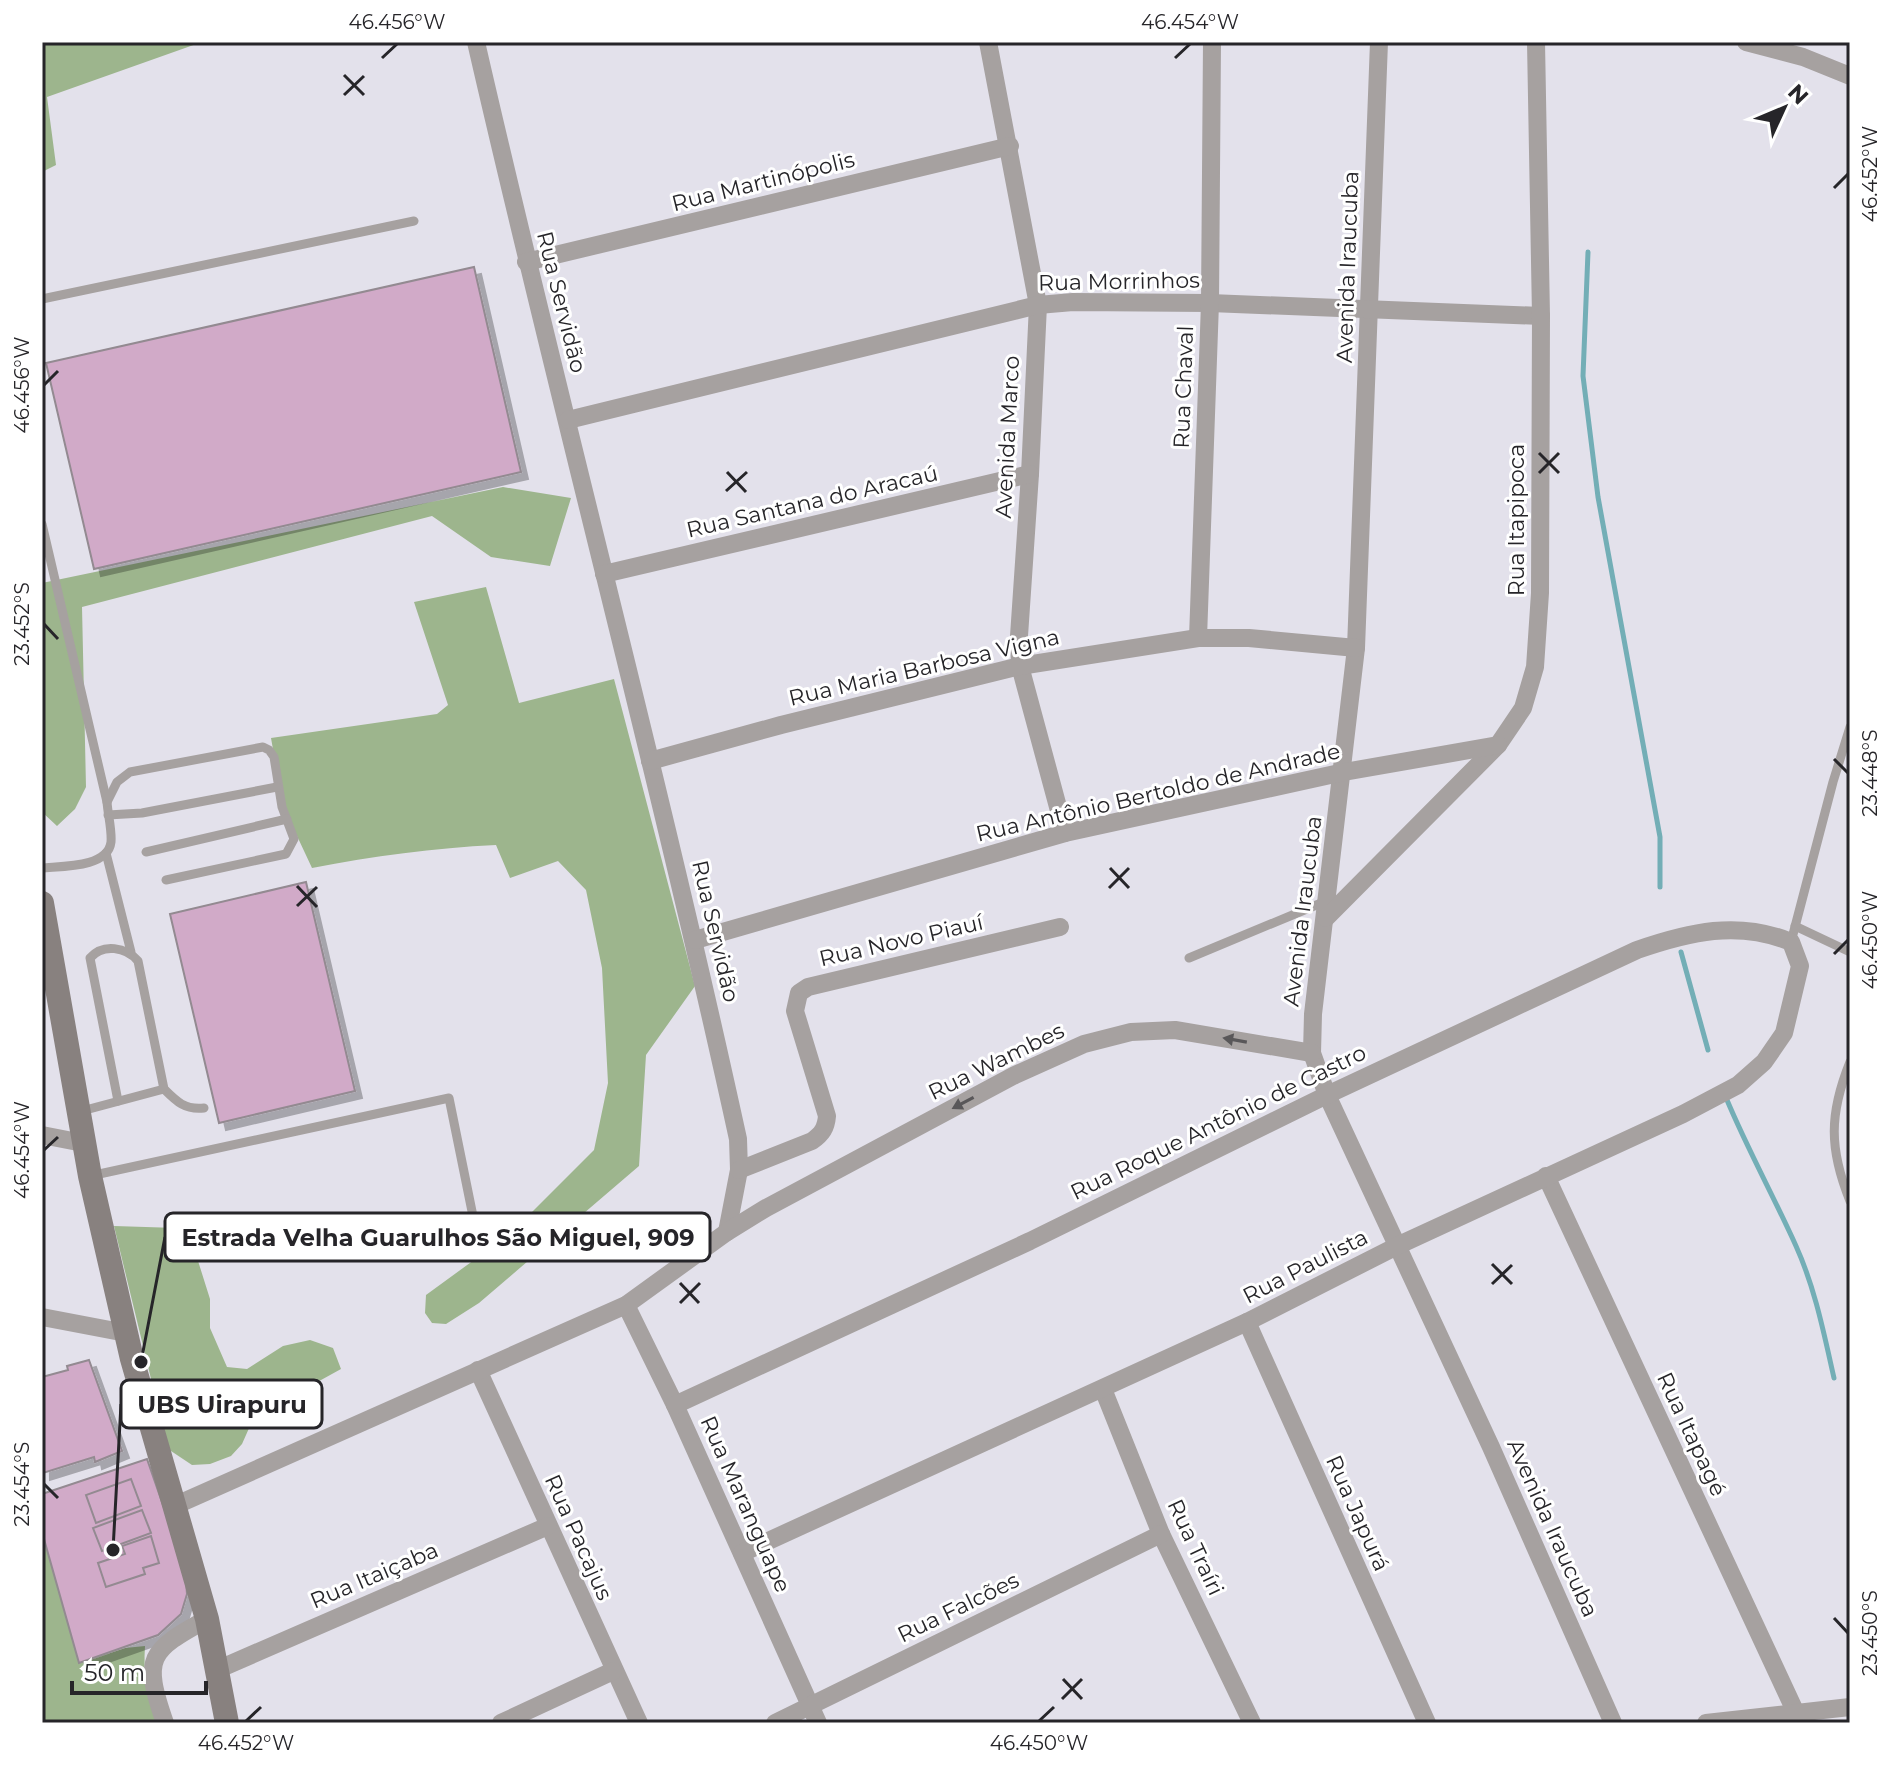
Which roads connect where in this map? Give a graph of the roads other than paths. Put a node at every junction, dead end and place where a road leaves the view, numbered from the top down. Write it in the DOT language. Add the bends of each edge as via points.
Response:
graph roads {
  1 [pos="476,42"];
  2 [pos="988,42"];
  3 [pos="1212,42"];
  4 [pos="1379,42"];
  5 [pos="1536,42"];
  6 [pos="1746,42"];
  7 [pos="1850,76"];
  8 [pos="1010,146"];
  9 [pos="414,221"];
  10 [pos="526,262"];
  11 [pos="42,299"];
  12 [pos="1210,303"];
  13 [pos="1038,305"];
  14 [pos="1370,310"];
  15 [pos="1541,316"];
  16 [pos="568,420"];
  17 [pos="1030,474"];
  18 [pos="42,524"];
  19 [pos="604,574"];
  20 [pos="1198,638"];
  21 [pos="1356,648"];
  22 [pos="1020,666"];
  23 [pos="1850,727"];
  24 [pos="1498,745"];
  25 [pos="650,761"];
  26 [pos="1344,772"];
  27 [pos="277,787"];
  28 [pos="107,802"];
  29 [pos="108,815"];
  30 [pos="287,819"];
  31 [pos="1065,833"];
  32 [pos="146,852"];
  33 [pos="106,853"];
  34 [pos="42,868"];
  35 [pos="166,880"];
  36 [pos="42,903"];
  37 [pos="1327,909"];
  38 [pos="1060,927"];
  39 [pos="1793,934"];
  40 [pos="695,940"];
  41 [pos="131,952"];
  42 [pos="1850,952"];
  43 [pos="1189,958"];
  44 [pos="48,964"];
  45 [pos="1312,1053"];
  46 [pos="1850,1062"];
  47 [pos="164,1089"];
  48 [pos="1327,1095"];
  49 [pos="118,1101"];
  50 [pos="204,1108"];
  51 [pos="77,1112"];
  52 [pos="42,1135"];
  53 [pos="83,1143"];
  54 [pos="739,1170"];
  55 [pos="90,1176"];
  56 [pos="1546,1176"];
  57 [pos="1850,1201"];
  58 [pos="476,1231"];
  59 [pos="727,1232"];
  60 [pos="1399,1245"];
  61 [pos="626,1305"];
  62 [pos="42,1317"];
  63 [pos="1247,1322"];
  64 [pos="126,1333"];
  65 [pos="478,1370"];
  66 [pos="1103,1389"];
  67 [pos="675,1405"];
  68 [pos="174,1506"];
  69 [pos="548,1526"];
  70 [pos="1161,1534"];
  71 [pos="742,1553"];
  72 [pos="207,1619"];
  73 [pos="219,1669"];
  74 [pos="613,1671"];
  75 [pos="1850,1707"];
  76 [pos="1796,1713"];
  77 [pos="814,1714"];
  78 [pos="165,1723"];
  79 [pos="227,1723"];
  80 [pos="501,1723"];
  81 [pos="639,1723"];
  82 [pos="775,1723"];
  83 [pos="1252,1723"];
  84 [pos="1427,1723"];
  85 [pos="1613,1723"];
  86 [pos="1706,1723"];
  1 -- 10 [label="street, Rua Servidão"];
  2 -- 8 [label="street, Avenida Marco"];
  3 -- 12 [label="street, Rua Chaval"];
  4 -- 14 [label="street, Avenida Iraucuba"];
  5 -- 15 [label="street, Rua Itapipoca"];
  6 -- 7 [label="street"];
  8 -- 10 [label="street, Rua Martinópolis"];
  8 -- 13 [label="street, Avenida Marco"];
  9 -- 11 [label="lane"];
  10 -- 16 [label="street, Rua Servidão"];
  12 -- 13 [label="street, Rua Morrinhos"];
  12 -- 14 [label="street, Rua Morrinhos"];
  12 -- 20 [label="street, Rua Chaval"];
  13 -- 16 [label="street, Rua Morrinhos"];
  13 -- 17 [label="street, Avenida Marco"];
  14 -- 15 [label="street, Rua Morrinhos"];
  14 -- 21 [label="street, Avenida Iraucuba"];
  15 -- 24 [label="street, Rua Itapipoca" via="1535,667 1523,708"];
  16 -- 19 [label="street, Rua Servidão"];
  17 -- 19 [label="street, Rua Santana do Aracaú"];
  17 -- 22 [label="street, Avenida Marco"];
  18 -- 28 [label="lane"];
  19 -- 25 [label="street, Rua Servidão"];
  20 -- 21 [label="street, Rua Maria Barbosa Vigna"];
  20 -- 22 [label="street, Rua Maria Barbosa Vigna"];
  21 -- 26 [label="street, Avenida Iraucuba"];
  22 -- 25 [label="street, Rua Maria Barbosa Vigna"];
  22 -- 31 [label="street, Avenida Marco"];
  23 -- 39 [label="lane"];
  24 -- 26 [label="street, Rua Antônio Bertoldo de Andrade"];
  24 -- 37 [label="street, Rua Itapipoca"];
  25 -- 40 [label="street, Rua Servidão"];
  26 -- 31 [label="street, Rua Antônio Bertoldo de Andrade"];
  26 -- 37 [label="street, Avenida Iraucuba"];
  27 -- 28 [label="lane" via="274,757 263,747 130,772 117,782"];
  27 -- 29 [label="lane"];
  27 -- 30 [label="lane"];
  28 -- 29 [label="lane"];
  29 -- 33 [label="lane" via="111,844"];
  30 -- 32 [label="lane"];
  30 -- 35 [label="lane" via="294,839 286,854"];
  31 -- 40 [label="street, Rua Antônio Bertoldo de Andrade"];
  33 -- 34 [label="lane" via="98,860"];
  33 -- 41 [label="lane"];
  36 -- 44 [label="street"];
  37 -- 43 [label="lane"];
  37 -- 45 [label="street, Avenida Iraucuba"];
  38 -- 54 [label="street, Rua Novo Piauí" via="799,993 795,1011 826,1126 812,1141"];
  39 -- 42 [label="lane"];
  39 -- 48 [label="street, Rua Roque Antônio de Castro" via="1716,931 1681,935 1637,950"];
  39 -- 56 [label="street, Rua Paulista" via="1800,966 1795,996 1784,1033 1764,1062 1738,1085 1697,1107"];
  40 -- 54 [label="street, Rua Servidão" via="738,1139"];
  41 -- 47 [label="lane" via="138,961"];
  41 -- 49 [label="lane" via="99,950 90,958"];
  44 -- 51 [label="street"];
  45 -- 48 [label="street, Avenida Iraucuba"];
  45 -- 59 [label="street, Rua Wambes, one-way" via="1175,1030 1131,1032 1084,1044 1015,1075"];
  46 -- 57 [label="lane" via="1833,1115 1835,1148"];
  47 -- 49 [label="lane"];
  47 -- 50 [label="lane" via="177,1103"];
  48 -- 60 [label="street, Avenida Iraucuba"];
  48 -- 67 [label="street, Rua Roque Antônio de Castro" via="1030,1241"];
  49 -- 51 [label="lane"];
  51 -- 53 [label="street"];
  52 -- 53 [label="street"];
  53 -- 55 [label="street"];
  54 -- 59 [label="street, Rua Servidão"];
  55 -- 58 [label="lane" via="449,1098"];
  55 -- 64 [label="street"];
  56 -- 60 [label="street, Rua Paulista"];
  56 -- 76 [label="street, Rua Itapagé"];
  59 -- 61 [label="street"];
  60 -- 63 [label="street, Rua Paulista"];
  60 -- 85 [label="street, Avenida Iraucuba"];
  61 -- 65 [label="street"];
  61 -- 67 [label="street, Rua Maranguape"];
  62 -- 64 [label="street"];
  63 -- 66 [label="street, Rua Paulista"];
  63 -- 84 [label="street, Rua Japurá"];
  64 -- 68 [label="street"];
  65 -- 68 [label="street"];
  65 -- 69 [label="street, Rua Pacajus"];
  66 -- 70 [label="street, Rua Traíri"];
  66 -- 71 [label="street, Rua Paulista"];
  67 -- 71 [label="street, Rua Maranguape"];
  68 -- 72 [label="street"];
  69 -- 73 [label="street, Rua Itaiçaba"];
  69 -- 74 [label="street, Rua Pacajus"];
  70 -- 77 [label="street, Rua Falcões"];
  70 -- 83 [label="street, Rua Traíri"];
  71 -- 77 [label="street, Rua Maranguape"];
  72 -- 73 [label="street"];
  72 -- 78 [label="street" via="162,1646 154,1658 154,1690"];
  73 -- 79 [label="street"];
  74 -- 80 [label="street"];
  74 -- 81 [label="street, Rua Pacajus"];
  75 -- 76 [label="street"];
  76 -- 86 [label="street"];
  77 -- 82 [label="street, Rua Falcões"];
}
